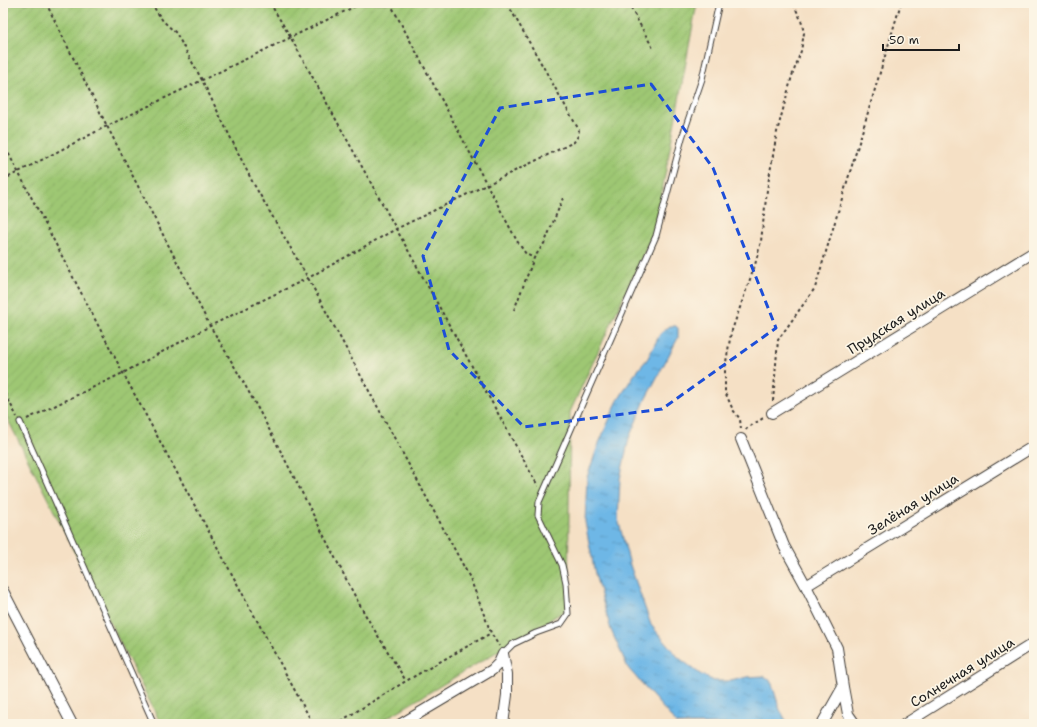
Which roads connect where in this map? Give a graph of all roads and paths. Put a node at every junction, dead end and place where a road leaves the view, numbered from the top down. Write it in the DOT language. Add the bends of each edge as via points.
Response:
graph roads {
  1 [pos="46,3"];
  2 [pos="151,3"];
  3 [pos="270,3"];
  4 [pos="362,3"];
  5 [pos="390,3"];
  6 [pos="507,3"];
  7 [pos="628,3"];
  8 [pos="719,3"];
  9 [pos="793,3"];
  10 [pos="901,3"];
  11 [pos="291,38"];
  12 [pos="654,50"];
  13 [pos="202,80"];
  14 [pos="106,126"];
  15 [pos="3,144"];
  16 [pos="18,172"];
  17 [pos="3,180"];
  18 [pos="487,184"];
  19 [pos="563,198"];
  20 [pos="396,229"];
  21 [pos="1034,252"];
  22 [pos="534,258"];
  23 [pos="308,278"];
  24 [pos="514,310"];
  25 [pos="210,326"];
  26 [pos="123,373"];
  27 [pos="3,389"];
  28 [pos="772,413"];
  29 [pos="20,422"];
  30 [pos="741,439"];
  31 [pos="1034,446"];
  32 [pos="542,493"];
  33 [pos="806,586"];
  34 [pos="3,591"];
  35 [pos="491,633"];
  36 [pos="1034,643"];
  37 [pos="503,654"];
  38 [pos="406,681"];
  39 [pos="843,687"];
  40 [pos="72,724"];
  41 [pos="154,724"];
  42 [pos="313,724"];
  43 [pos="336,724"];
  44 [pos="401,724"];
  45 [pos="503,724"];
  46 [pos="822,724"];
  47 [pos="856,724"];
  48 [pos="905,724"];
  1 -- 14 [label="path"];
  2 -- 13 [label="path" via="163,21 176,33"];
  3 -- 11 [label="path"];
  4 -- 11 [label="path"];
  5 -- 18 [label="path"];
  6 -- 18 [label="path" via="579,130 574,142"];
  7 -- 12 [label="path"];
  8 -- 32 [label="lane" via="702,79 682,138 656,236"];
  9 -- 30 [label="path" via="804,33 801,51 777,132 755,266 731,333 725,368 725,392 740,420"];
  10 -- 28 [label="path" via="815,288 778,340"];
  11 -- 13 [label="path"];
  11 -- 20 [label="path"];
  13 -- 14 [label="path"];
  13 -- 23 [label="path" via="252,181"];
  14 -- 16 [label="path"];
  14 -- 25 [label="path"];
  15 -- 16 [label="path"];
  16 -- 17 [label="path"];
  16 -- 26 [label="path"];
  18 -- 20 [label="path"];
  18 -- 22 [label="path" via="517,241 526,254"];
  19 -- 22 [label="path" via="545,242"];
  20 -- 23 [label="path"];
  20 -- 32 [label="path"];
  21 -- 28 [label="street, Прудская улица"];
  22 -- 24 [label="path"];
  23 -- 25 [label="path"];
  23 -- 35 [label="path" via="470,578"];
  25 -- 26 [label="path"];
  25 -- 38 [label="path" via="293,474 357,599"];
  26 -- 29 [label="path"];
  26 -- 42 [label="path"];
  27 -- 29 [label="path"];
  28 -- 30 [label="path" via="747,428"];
  29 -- 41 [label="lane"];
  30 -- 33 [label="street" via="784,546"];
  31 -- 33 [label="street, Зелёная улица"];
  32 -- 37 [label="lane" via="538,514 562,565 568,614 561,624 513,644"];
  33 -- 39 [label="street" via="837,648"];
  34 -- 40 [label="street"];
  35 -- 37 [label="path"];
  35 -- 38 [label="path"];
  36 -- 48 [label="street, Солнечная улица"];
  37 -- 44 [label="street" via="492,670"];
  37 -- 45 [label="street" via="507,674 507,695"];
  38 -- 43 [label="path"];
  39 -- 46 [label="street"];
  39 -- 47 [label="street" via="848,714"];
}
